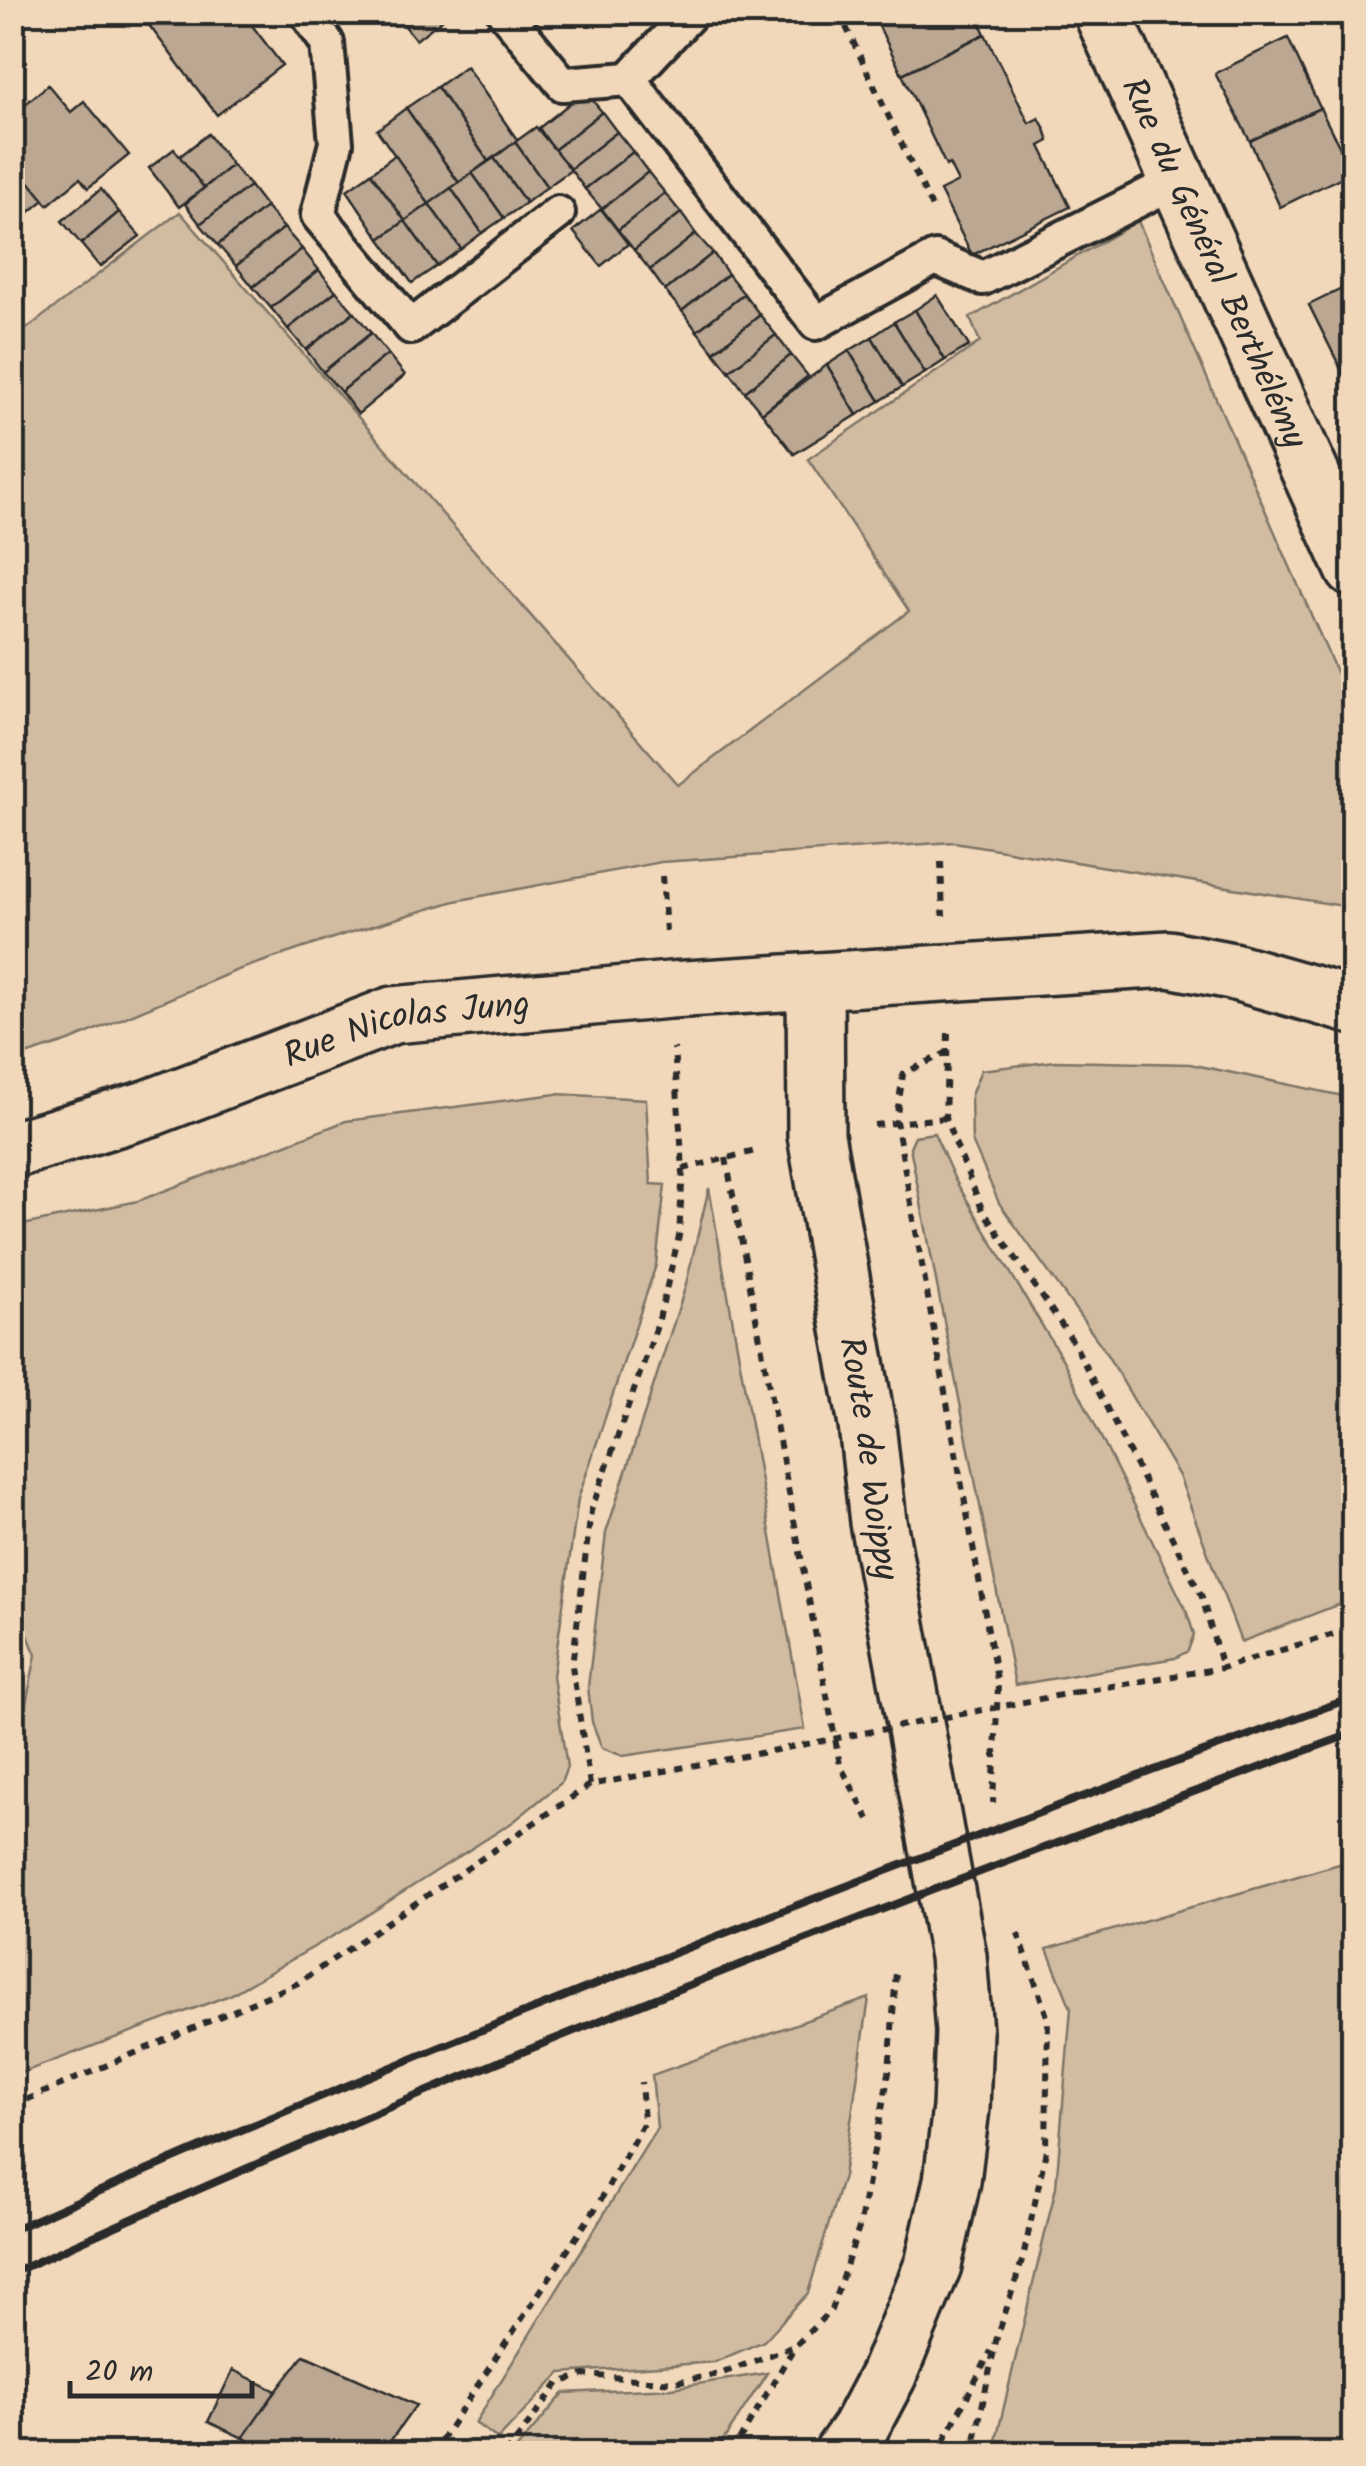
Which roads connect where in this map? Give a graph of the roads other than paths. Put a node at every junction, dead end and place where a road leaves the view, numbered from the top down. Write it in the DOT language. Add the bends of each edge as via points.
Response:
graph roads {
  1 [pos="306,12"];
  2 [pos="504,12"];
  3 [pos="692,12"];
  4 [pos="1102,12"];
  5 [pos="628,79"];
  6 [pos="1178,180"];
  7 [pos="558,213"];
  8 [pos="1354,569"];
  9 [pos="814,981"];
  10 [pos="1354,1006"];
  11 [pos="12,1150"];
  12 [pos="842,2454"];
  1 -- 7 [label="lane" via="327,43 336,143 318,215 411,327"];
  2 -- 5 [label="lane" via="562,84"];
  3 -- 5 [label="lane"];
  4 -- 6 [label="main road, Rue du Général Berthélémy"];
  5 -- 6 [label="lane" via="816,323 936,258 983,278"];
  6 -- 8 [label="main road, Rue du Général Berthélémy"];
  9 -- 10 [label="main road" via="1169,959"];
  9 -- 11 [label="main road, Rue Nicolas Jung" via="393,1015 150,1108"];
  9 -- 12 [label="main road, Route de Woippy" via="816,1135 958,1956 964,2032 952,2181 933,2265 888,2376"];
}
